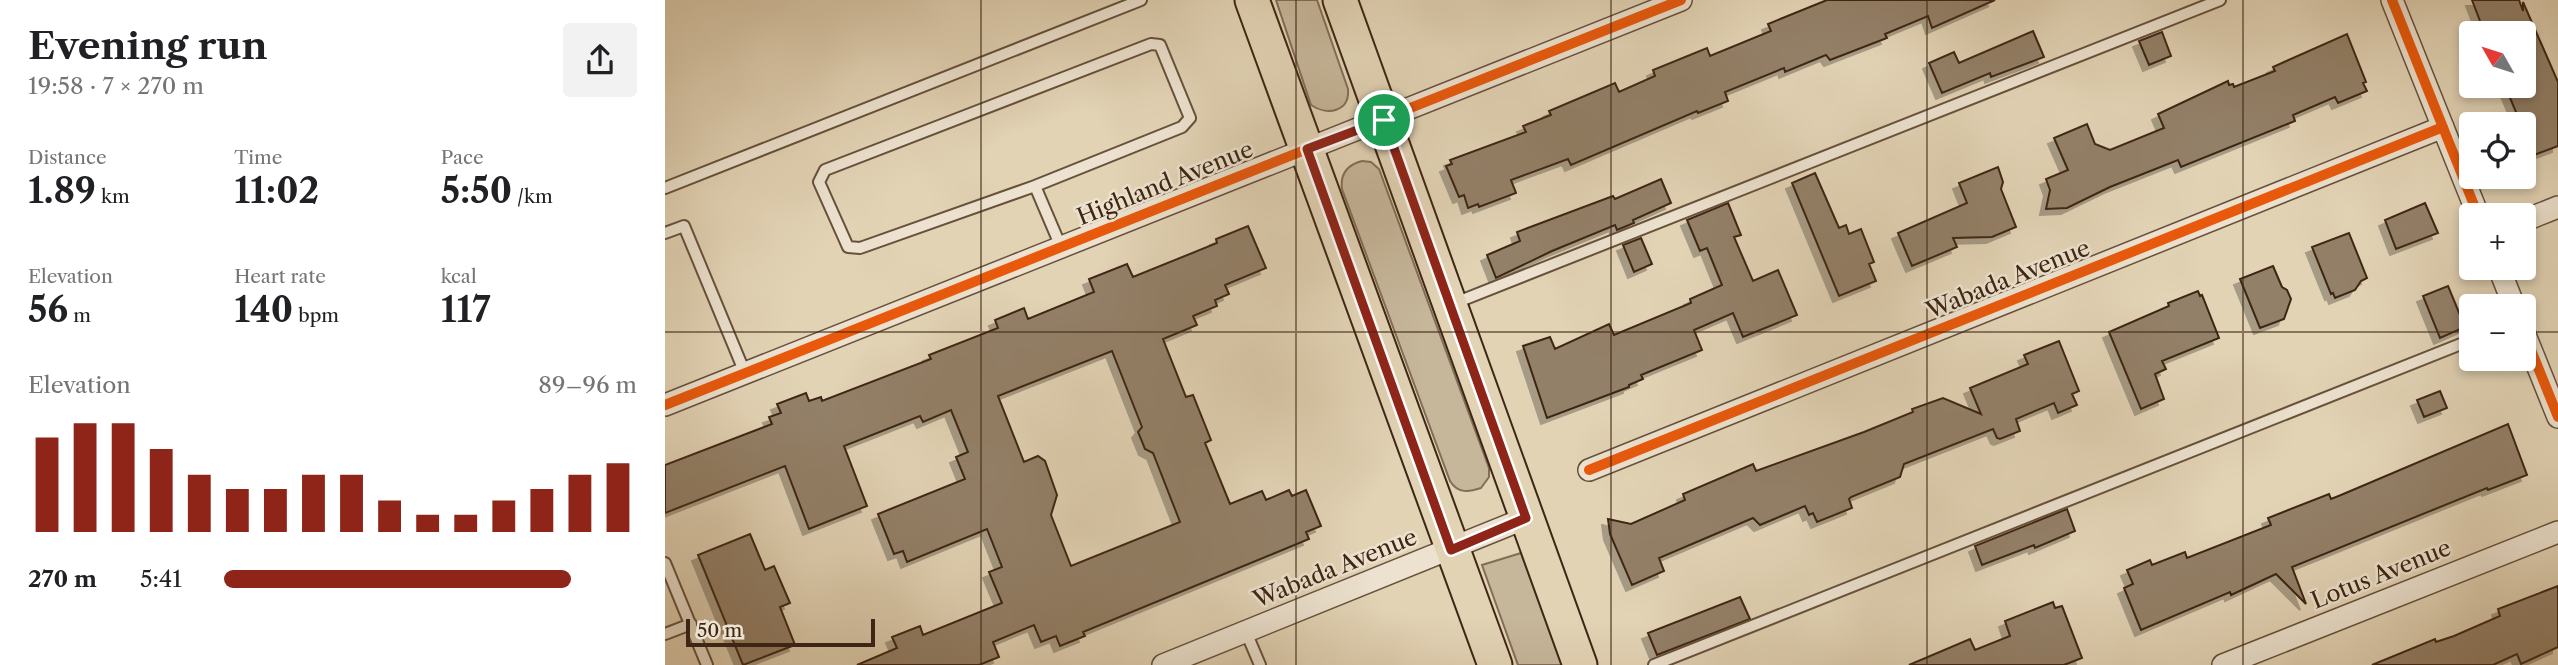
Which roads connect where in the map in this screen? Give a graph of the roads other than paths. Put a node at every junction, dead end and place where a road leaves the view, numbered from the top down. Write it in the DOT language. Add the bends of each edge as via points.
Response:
graph roads {
  1 [pos="1141,0"];
  2 [pos="1252,0"];
  3 [pos="1340,0"];
  4 [pos="1681,0"];
  5 [pos="2220,0"];
  6 [pos="2392,0"];
  7 [pos="1384,120"];
  8 [pos="2443,127"];
  9 [pos="1307,149"];
  10 [pos="1035,186"];
  11 [pos="665,188"];
  12 [pos="2473,203"];
  13 [pos="2558,207"];
  14 [pos="2536,216"];
  15 [pos="665,233"];
  16 [pos="1061,247"];
  17 [pos="1449,305"];
  18 [pos="2459,345"];
  19 [pos="2536,362"];
  20 [pos="745,373"];
  21 [pos="665,405"];
  22 [pos="2558,417"];
  23 [pos="1589,470"];
  24 [pos="1526,518"];
  25 [pos="2558,532"];
  26 [pos="1451,550"];
  27 [pos="665,563"];
  28 [pos="691,624"];
  29 [pos="1247,632"];
  30 [pos="665,634"];
  31 [pos="708,665"];
  32 [pos="1163,665"];
  33 [pos="1260,665"];
  34 [pos="1495,665"];
  35 [pos="1580,665"];
  36 [pos="1654,665"];
  37 [pos="2223,665"];
  1 -- 11 [label="lane"];
  2 -- 9 [label="main road"];
  3 -- 7 [label="main road"];
  4 -- 7 [label="street, Highland Avenue"];
  5 -- 17 [label="lane"];
  6 -- 8 [label="street"];
  7 -- 9 [label="street, Highland Avenue"];
  7 -- 17 [label="main road"];
  8 -- 12 [label="street"];
  8 -- 23 [label="street, Wabada Avenue"];
  9 -- 16 [label="street, Highland Avenue"];
  9 -- 26 [label="main road"];
  10 -- 10 [label="lane" via="1182,127 1190,118 1160,45 1151,44 825,170 819,182 848,247 860,248"];
  10 -- 16 [label="lane"];
  13 -- 14 [label="street"];
  15 -- 20 [label="lane" via="684,226"];
  16 -- 20 [label="street, Highland Avenue"];
  17 -- 24 [label="main road"];
  18 -- 36 [label="lane"];
  19 -- 22 [label="street"];
  20 -- 21 [label="street, Highland Avenue"];
  24 -- 26 [label="street, Wabada Avenue"];
  24 -- 35 [label="main road"];
  25 -- 37 [label="street, Lotus Avenue"];
  26 -- 29 [label="street, Wabada Avenue"];
  26 -- 34 [label="main road"];
  27 -- 28 [label="lane"];
  28 -- 30 [label="lane"];
  28 -- 31 [label="lane"];
  29 -- 32 [label="street, Wabada Avenue"];
  29 -- 33 [label="lane"];
}
